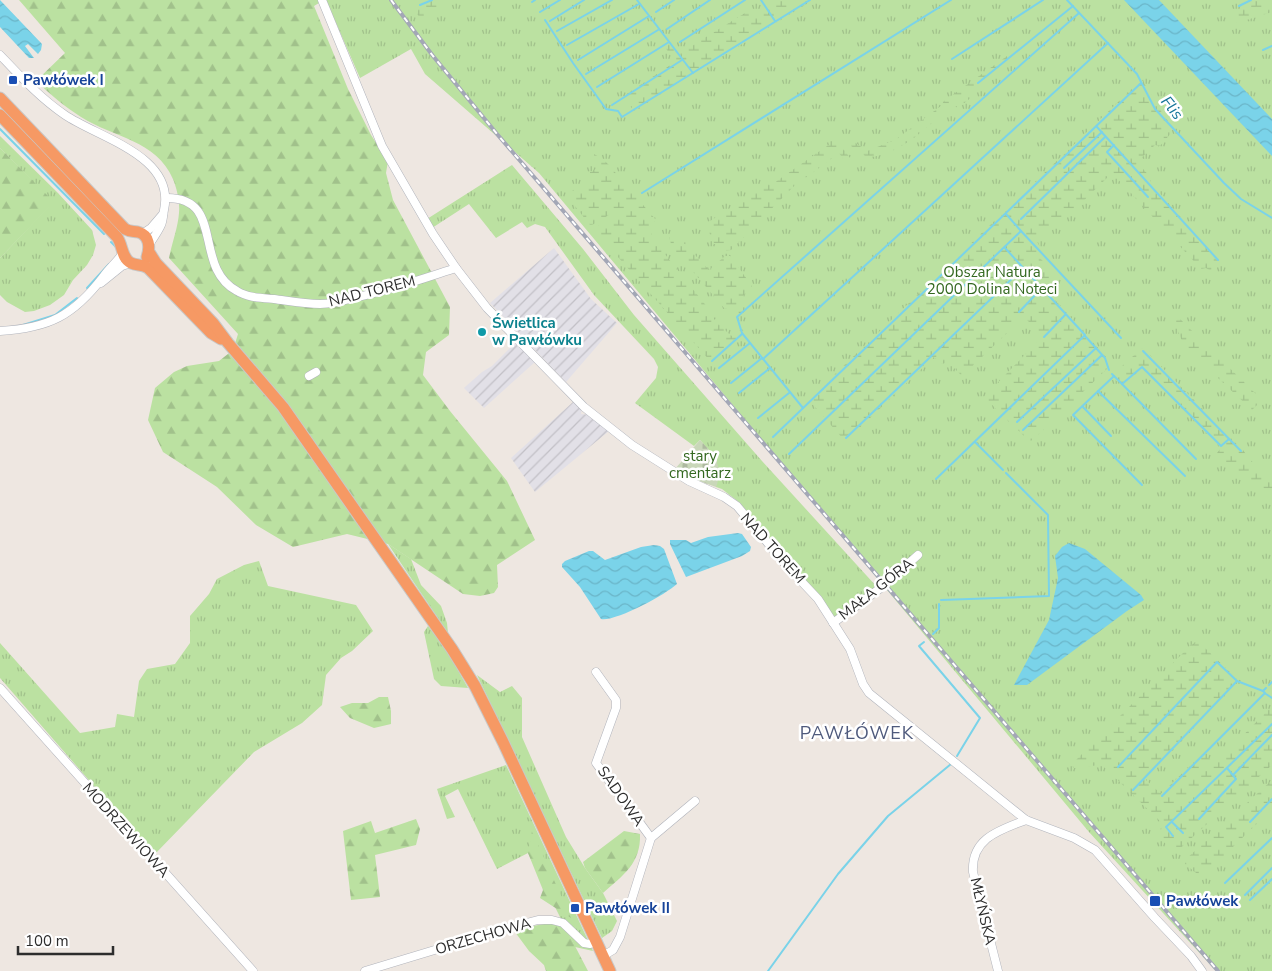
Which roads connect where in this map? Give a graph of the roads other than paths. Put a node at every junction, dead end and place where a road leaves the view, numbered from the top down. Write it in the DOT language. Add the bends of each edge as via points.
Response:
graph roads {
  1 [pos="322,0"];
  2 [pos="0,55"];
  3 [pos="0,98"];
  4 [pos="0,115"];
  5 [pos="166,198"];
  6 [pos="163,214"];
  7 [pos="137,233"];
  8 [pos="122,249"];
  9 [pos="149,249"];
  10 [pos="136,264"];
  11 [pos="456,268"];
  12 [pos="97,285"];
  13 [pos="0,331"];
  14 [pos="228,343"];
  15 [pos="918,555"];
  16 [pos="833,623"];
  17 [pos="596,672"];
  18 [pos="0,688"];
  19 [pos="695,801"];
  20 [pos="1026,820"];
  21 [pos="651,838"];
  22 [pos="595,942"];
  23 [pos="603,956"];
  24 [pos="253,971"];
  25 [pos="365,971"];
  26 [pos="610,971"];
  27 [pos="998,971"];
  28 [pos="1202,971"];
  1 -- 11 [label="street, NAD TOREM" via="382,146"];
  2 -- 5 [label="street" via="64,115 150,164 161,178"];
  3 -- 7 [label="highway" via="126,229"];
  4 -- 8 [label="highway" via="117,237"];
  5 -- 6 [label="street"];
  5 -- 11 [label="street, NAD TOREM" via="186,200 198,210 217,273 230,287 247,295 321,304 362,296"];
  6 -- 7 [label="street" via="151,228"];
  6 -- 9 [label="street" via="161,226"];
  7 -- 8 [label="highway" via="124,239"];
  7 -- 9 [label="highway" via="147,238"];
  8 -- 10 [label="highway" via="126,259"];
  8 -- 12 [label="street"];
  9 -- 10 [label="highway"];
  9 -- 14 [label="highway" via="152,258"];
  10 -- 12 [label="street" via="122,266"];
  10 -- 14 [label="highway" via="148,268 211,333"];
  11 -- 16 [label="street, NAD TOREM" via="488,308 584,407 640,451 736,506 818,599"];
  12 -- 13 [label="street" via="55,320"];
  14 -- 22 [label="highway" via="305,437 466,672 503,742"];
  15 -- 16 [label="street, MAŁA GÓRA"];
  16 -- 20 [label="street, NAD TOREM" via="850,649 869,693"];
  17 -- 21 [label="street, SADOWA" via="616,700 596,763"];
  18 -- 24 [label="street, MODRZEWIOWA"];
  19 -- 21 [label="street"];
  20 -- 27 [label="street, MŁYŃSKA" via="988,838 975,852 972,862"];
  20 -- 28 [label="street, NAD TOREM" via="1096,850"];
  21 -- 23 [label="street" via="620,937 613,950"];
  22 -- 23 [label="highway"];
  22 -- 25 [label="street, ORZECHOWA" via="584,943 563,923 538,920"];
  23 -- 26 [label="highway"];
}
